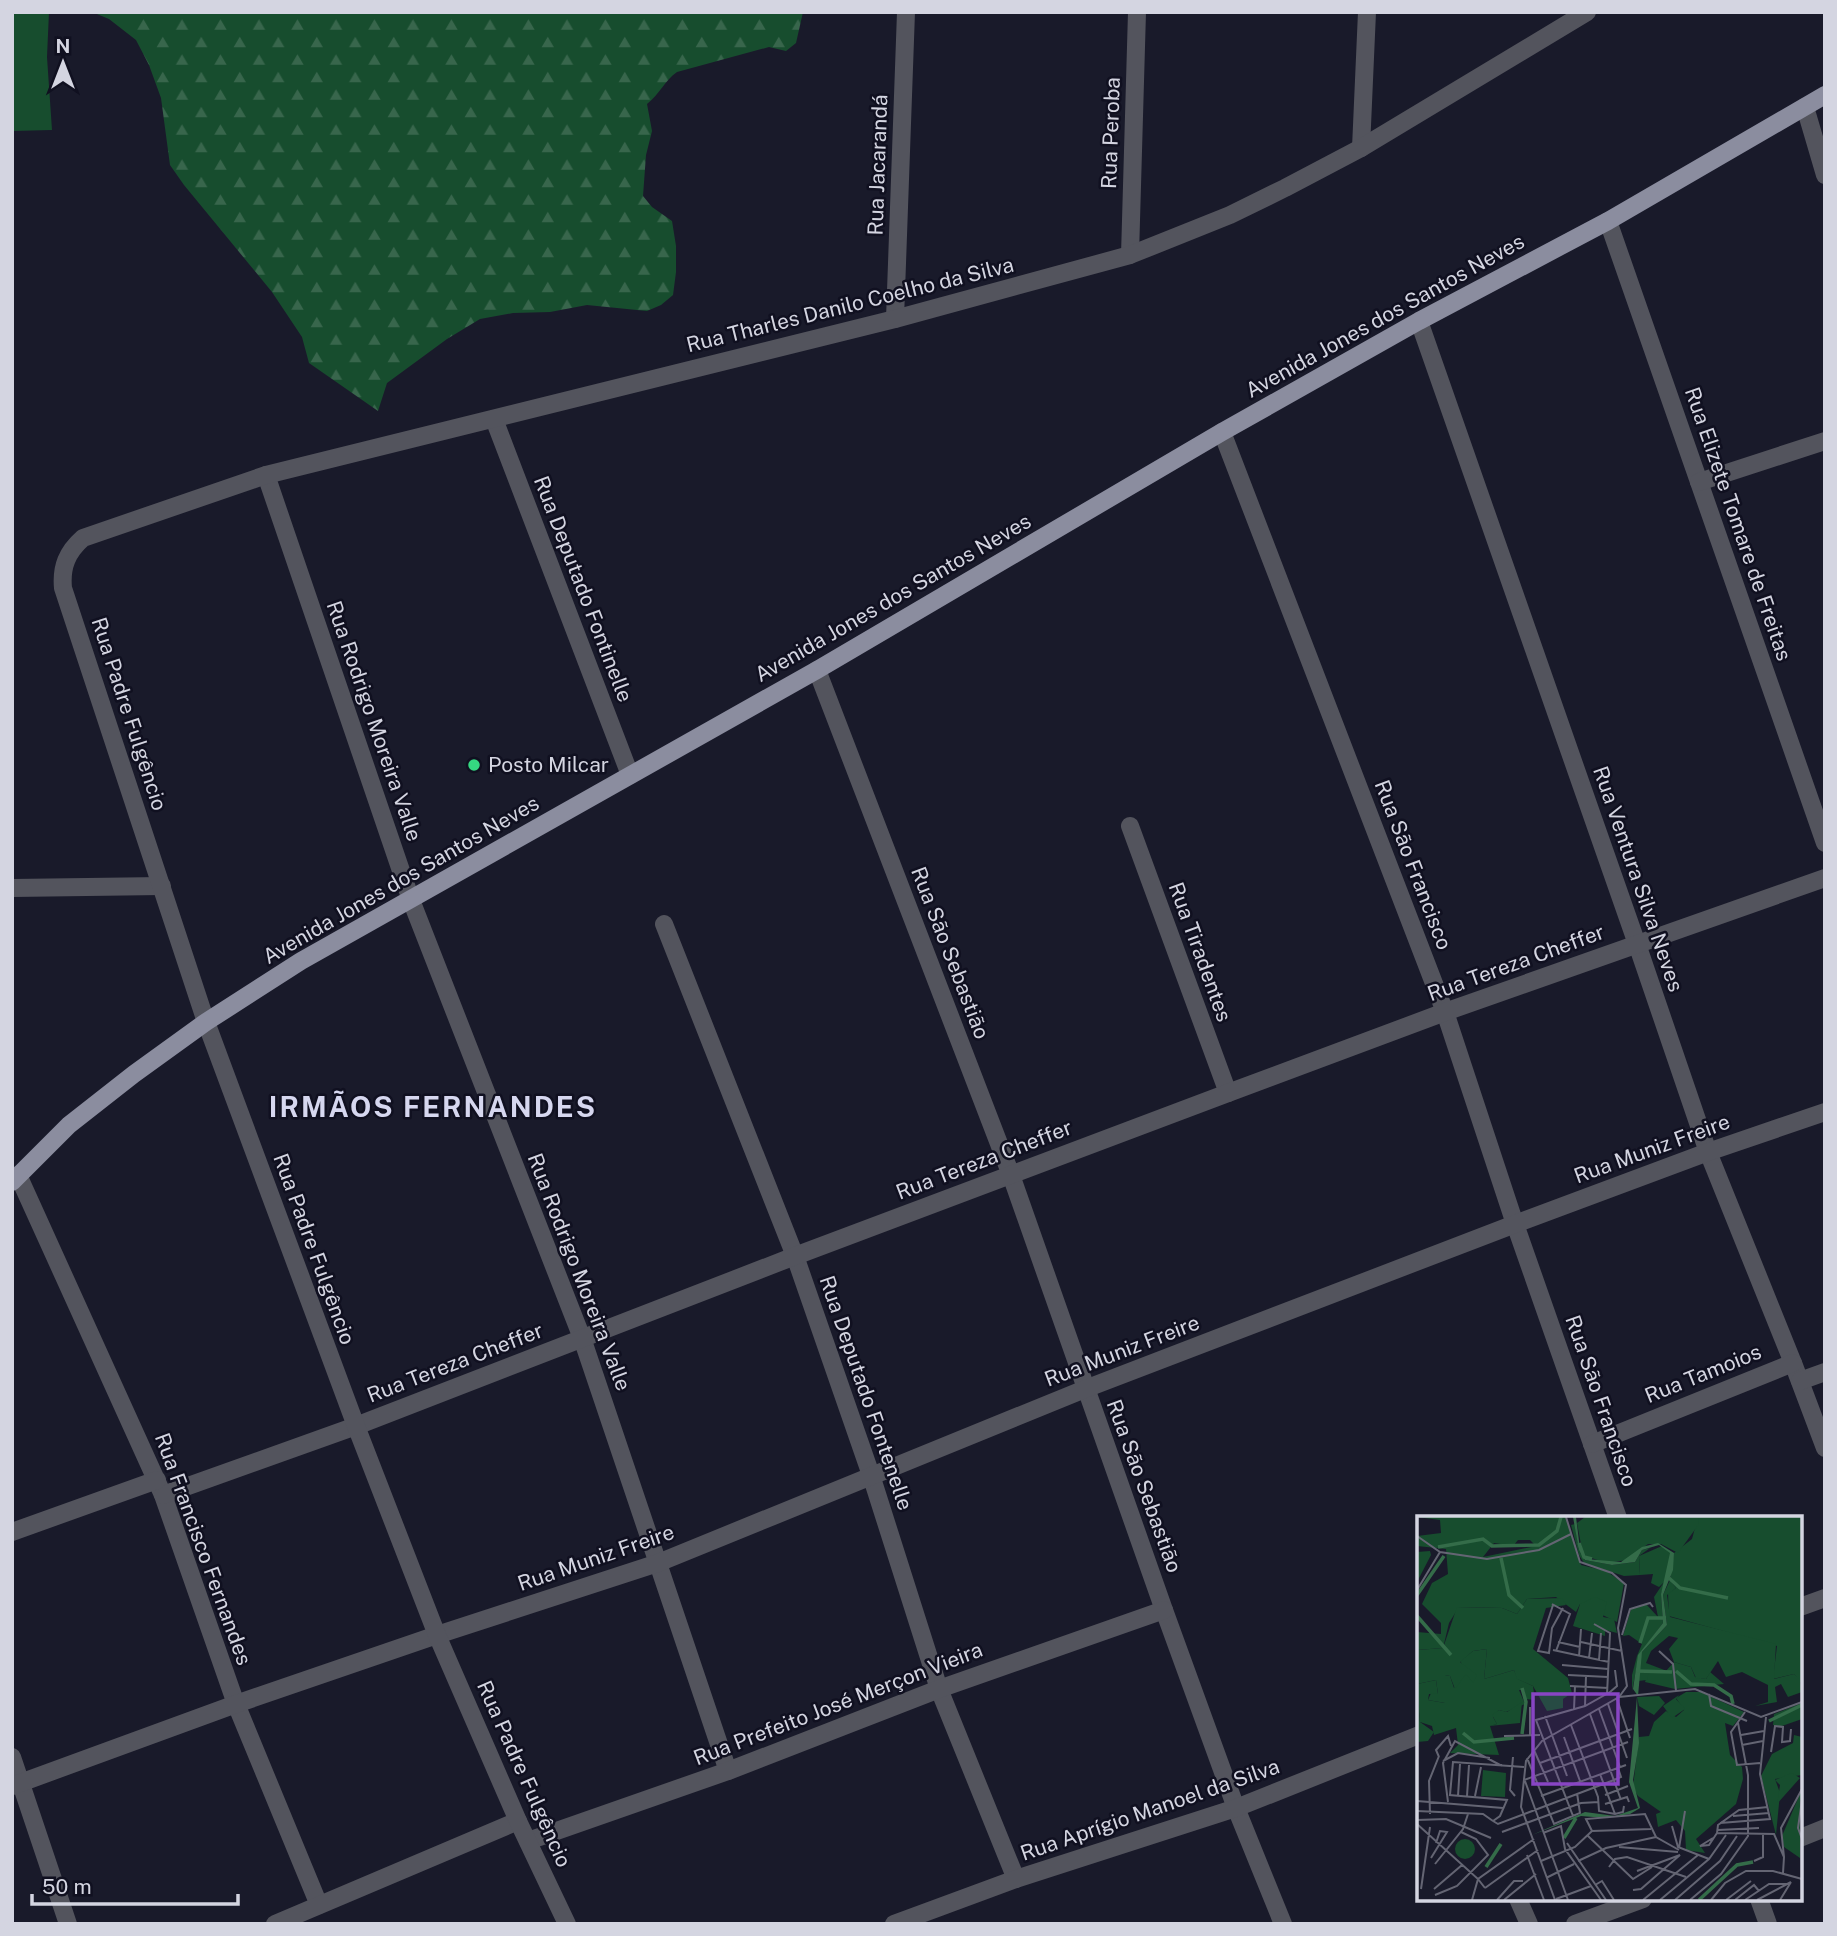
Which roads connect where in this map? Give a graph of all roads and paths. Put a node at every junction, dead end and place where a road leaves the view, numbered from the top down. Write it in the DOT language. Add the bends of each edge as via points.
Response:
graph roads {
  1 [pos="906,12"];
  2 [pos="1137,12"];
  3 [pos="1367,12"];
  4 [pos="1587,12"];
  5 [pos="1825,95"];
  6 [pos="1805,107"];
  7 [pos="1361,148"];
  8 [pos="1825,175"];
  9 [pos="1608,221"];
  10 [pos="1130,255"];
  11 [pos="895,319"];
  12 [pos="1419,321"];
  13 [pos="494,419"];
  14 [pos="1222,432"];
  15 [pos="1825,441"];
  16 [pos="266,475"];
  17 [pos="1699,482"];
  18 [pos="83,538"];
  19 [pos="817,670"];
  20 [pos="630,775"];
  21 [pos="1130,826"];
  22 [pos="1825,843"];
  23 [pos="1825,878"];
  24 [pos="162,886"];
  25 [pos="12,888"];
  26 [pos="411,900"];
  27 [pos="664,924"];
  28 [pos="1637,944"];
  29 [pos="1446,1012"];
  30 [pos="206,1022"];
  31 [pos="1228,1093"];
  32 [pos="1825,1112"];
  33 [pos="1708,1152"];
  34 [pos="1011,1175"];
  35 [pos="15,1178"];
  36 [pos="1515,1224"];
  37 [pos="795,1256"];
  38 [pos="582,1338"];
  39 [pos="1793,1363"];
  40 [pos="1825,1372"];
  41 [pos="1800,1381"];
  42 [pos="1085,1389"];
  43 [pos="356,1426"];
  44 [pos="1592,1444"];
  45 [pos="1825,1448"];
  46 [pos="871,1475"];
  47 [pos="160,1487"];
  48 [pos="1617,1516"];
  49 [pos="12,1532"];
  50 [pos="658,1563"];
  51 [pos="1825,1598"];
  52 [pos="1802,1605"];
  53 [pos="1164,1610"];
  54 [pos="437,1635"];
  55 [pos="939,1689"];
  56 [pos="236,1704"];
  57 [pos="1417,1736"];
  58 [pos="12,1757"];
  59 [pos="728,1771"];
  60 [pos="17,1784"];
  61 [pos="1236,1808"];
  62 [pos="518,1821"];
  63 [pos="1825,1828"];
  64 [pos="1802,1837"];
  65 [pos="528,1841"];
  66 [pos="1016,1879"];
  67 [pos="1519,1901"];
  68 [pos="1638,1901"];
  69 [pos="1760,1901"];
  70 [pos="319,1905"];
  71 [pos="68,1924"];
  72 [pos="275,1924"];
  73 [pos="567,1924"];
  74 [pos="894,1924"];
  75 [pos="1283,1924"];
  76 [pos="1529,1924"];
  77 [pos="1575,1924"];
  78 [pos="1768,1924"];
  1 -- 11 [label="street, Rua Jacarandá"];
  2 -- 10 [label="street, Rua Peroba"];
  3 -- 7 [label="street"];
  4 -- 7 [label="street, Rua Tharles Danilo Coelho da Silva"];
  5 -- 6 [label="main road, Avenida Jones dos Santos Neves"];
  6 -- 8 [label="street"];
  6 -- 9 [label="main road, Avenida Jones dos Santos Neves"];
  7 -- 10 [label="street, Rua Tharles Danilo Coelho da Silva" via="1230,215"];
  9 -- 12 [label="main road, Avenida Jones dos Santos Neves"];
  9 -- 17 [label="street, Rua Elizete Tomare de Freitas"];
  10 -- 11 [label="street, Rua Tharles Danilo Coelho da Silva"];
  11 -- 13 [label="street, Rua Tharles Danilo Coelho da Silva"];
  12 -- 14 [label="main road, Avenida Jones dos Santos Neves"];
  12 -- 28 [label="street, Rua Ventura Silva Neves"];
  13 -- 16 [label="street, Rua Tharles Danilo Coelho da Silva"];
  13 -- 20 [label="street, Rua Deputado Fontinelle"];
  14 -- 19 [label="main road, Avenida Jones dos Santos Neves"];
  14 -- 29 [label="street, Rua São Francisco"];
  15 -- 17 [label="street"];
  16 -- 18 [label="street, Rua Tharles Danilo Coelho da Silva"];
  16 -- 26 [label="street, Rua Rodrigo Moreira Valle"];
  17 -- 22 [label="street, Rua Elizete Tomare de Freitas"];
  18 -- 24 [label="street, Rua Padre Fulgêncio" via="65,561 63,588"];
  19 -- 20 [label="main road, Avenida Jones dos Santos Neves"];
  19 -- 34 [label="street, Rua São Sebastião"];
  20 -- 26 [label="main road, Avenida Jones dos Santos Neves"];
  21 -- 31 [label="street, Rua Tiradentes"];
  23 -- 28 [label="street, Rua Tereza Cheffer"];
  24 -- 25 [label="street"];
  24 -- 30 [label="street, Rua Padre Fulgêncio"];
  26 -- 30 [label="main road, Avenida Jones dos Santos Neves" via="301,961"];
  26 -- 38 [label="street, Rua Rodrigo Moreira Valle"];
  27 -- 37 [label="street, Rua Deputado Fontenelle"];
  28 -- 29 [label="street, Rua Tereza Cheffer"];
  28 -- 33 [label="street, Rua Ventura Silva Neves"];
  29 -- 31 [label="street, Rua Tereza Cheffer"];
  29 -- 36 [label="street, Rua São Francisco"];
  30 -- 35 [label="main road, Avenida Jones dos Santos Neves" via="69,1125"];
  30 -- 43 [label="street, Rua Padre Fulgêncio"];
  31 -- 34 [label="street, Rua Tereza Cheffer"];
  32 -- 33 [label="street, Rua Muniz Freire"];
  33 -- 36 [label="street, Rua Muniz Freire"];
  33 -- 39 [label="street, Rua Ventura Silva Neves"];
  34 -- 37 [label="street, Rua Tereza Cheffer"];
  34 -- 42 [label="street, Rua São Sebastião"];
  35 -- 47 [label="street, Rua Francisco Fernandes"];
  36 -- 42 [label="street, Rua Muniz Freire"];
  36 -- 44 [label="street, Rua São Francisco"];
  37 -- 38 [label="street, Rua Tereza Cheffer"];
  37 -- 46 [label="street, Rua Deputado Fontenelle"];
  38 -- 43 [label="street, Rua Tereza Cheffer"];
  38 -- 50 [label="street, Rua Rodrigo Moreira Valle"];
  39 -- 41 [label="street, Rua Ventura Silva Neves"];
  39 -- 44 [label="street, Rua Tamoios"];
  40 -- 41 [label="street"];
  41 -- 45 [label="street, Rua Ventura Silva Neves"];
  42 -- 46 [label="street, Rua Muniz Freire"];
  42 -- 53 [label="street, Rua São Sebastião"];
  43 -- 47 [label="street, Rua Tereza Cheffer"];
  43 -- 54 [label="street, Rua Padre Fulgêncio"];
  44 -- 48 [label="street, Rua São Francisco"];
  46 -- 50 [label="street, Rua Muniz Freire"];
  46 -- 55 [label="street, Rua Deputado Fontenelle"];
  47 -- 49 [label="street, Rua Tereza Cheffer"];
  47 -- 56 [label="street, Rua Francisco Fernandes"];
  50 -- 54 [label="street, Rua Muniz Freire"];
  50 -- 59 [label="street, Rua Rodrigo Moreira Valle"];
  51 -- 52 [label="street"];
  53 -- 55 [label="street, Rua Prefeito José Merçon Vieira"];
  53 -- 61 [label="street, Rua São Sebastião"];
  54 -- 56 [label="street, Rua Muniz Freire"];
  54 -- 62 [label="street, Rua Padre Fulgêncio"];
  55 -- 59 [label="street, Rua Prefeito José Merçon Vieira"];
  55 -- 66 [label="street, Rua Deputado Fontenelle"];
  56 -- 60 [label="street, Rua Muniz Freire"];
  56 -- 70 [label="street, Rua Francisco Fernandes"];
  57 -- 61 [label="street, Rua Aprígio Manoel da Silva"];
  58 -- 60 [label="street"];
  59 -- 65 [label="street, Rua Prefeito José Merçon Vieira"];
  60 -- 71 [label="street"];
  61 -- 66 [label="street, Rua Aprígio Manoel da Silva"];
  61 -- 75 [label="street, Rua São Sebastião"];
  62 -- 65 [label="street, Rua Padre Fulgêncio"];
  62 -- 70 [label="street"];
  63 -- 64 [label="street"];
  65 -- 73 [label="street, Rua Padre Fulgêncio"];
  66 -- 74 [label="street, Rua Aprígio Manoel da Silva"];
  67 -- 76 [label="street"];
  68 -- 77 [label="street"];
  69 -- 78 [label="street"];
  70 -- 72 [label="street"];
}
